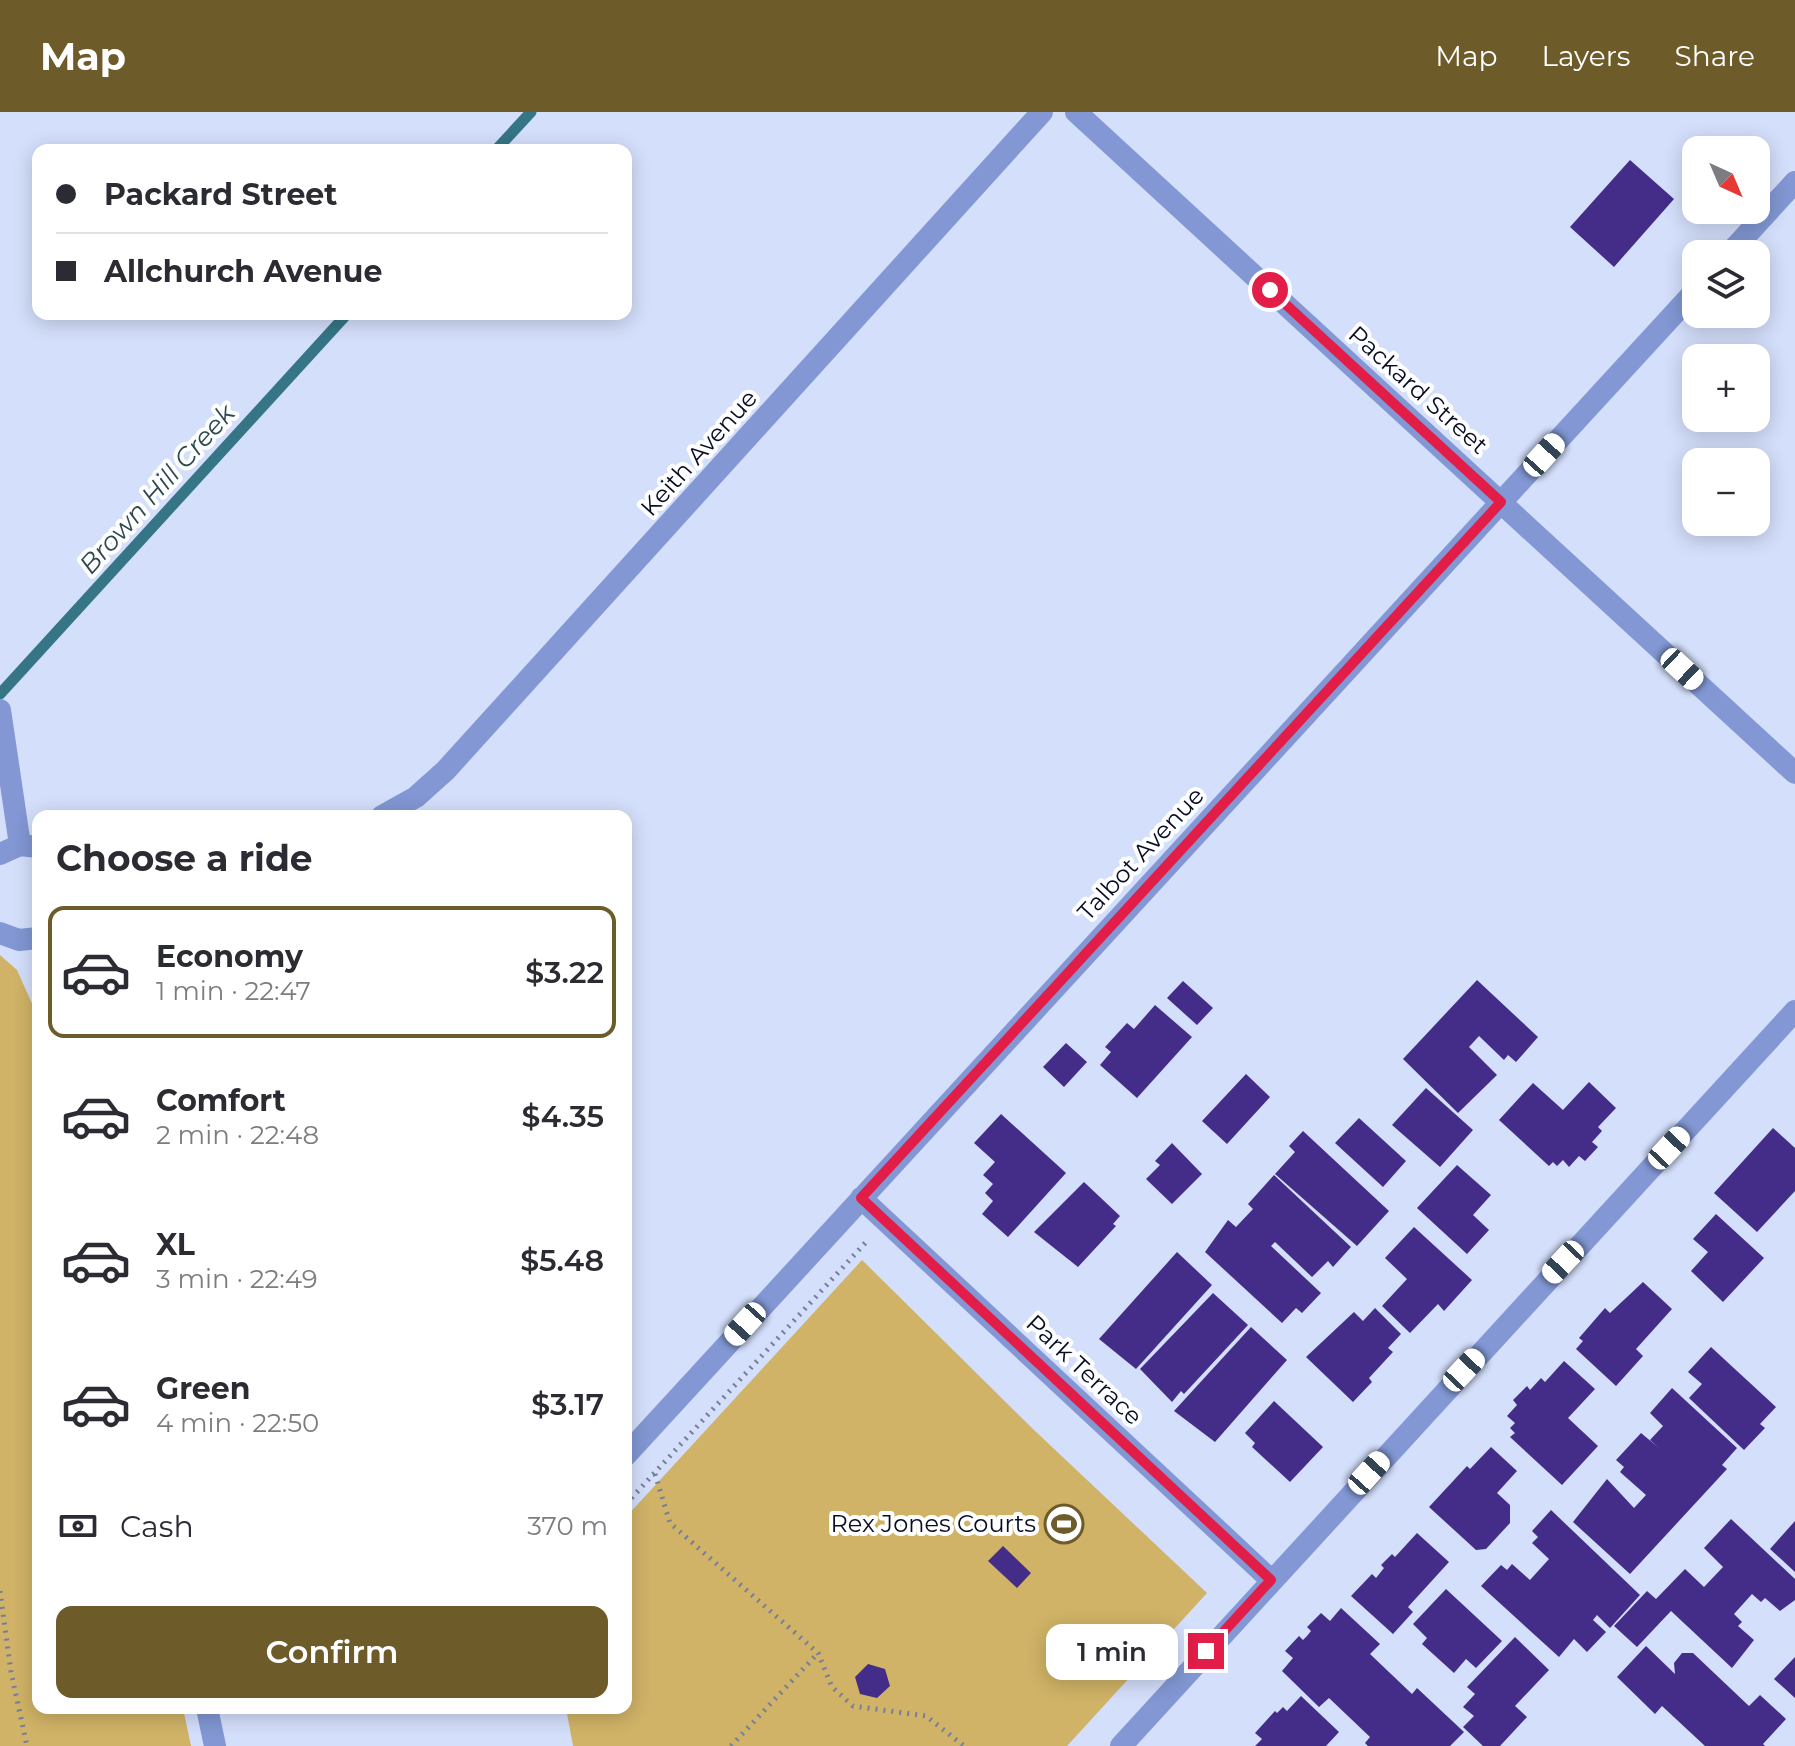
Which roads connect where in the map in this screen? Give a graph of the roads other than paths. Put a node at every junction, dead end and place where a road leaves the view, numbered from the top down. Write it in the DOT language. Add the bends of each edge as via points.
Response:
graph roads {
  1 [pos="1042,112"];
  2 [pos="1076,112"];
  3 [pos="1795,182"];
  4 [pos="1742,240"];
  5 [pos="1682,305"];
  6 [pos="1501,502"];
  7 [pos="0,710"];
  8 [pos="1795,773"];
  9 [pos="393,810"];
  10 [pos="19,849"];
  11 [pos="0,933"];
  12 [pos="32,941"];
  13 [pos="1795,1011"];
  14 [pos="861,1198"];
  15 [pos="632,1448"];
  16 [pos="1271,1580"];
  17 [pos="208,1714"];
  18 [pos="215,1746"];
  19 [pos="1121,1746"];
  1 -- 9 [label="street, Keith Avenue" via="446,770"];
  2 -- 6 [label="street, Packard Street"];
  3 -- 4 [label="street"];
  5 -- 6 [label="street, Talbot Avenue"];
  6 -- 8 [label="street, Packard Street"];
  6 -- 14 [label="street, Talbot Avenue"];
  7 -- 10 [label="street"];
  11 -- 12 [label="street"];
  13 -- 16 [label="street"];
  14 -- 15 [label="street, Talbot Avenue"];
  14 -- 16 [label="street, Park Terrace"];
  16 -- 19 [label="street"];
  17 -- 18 [label="street"];
}
